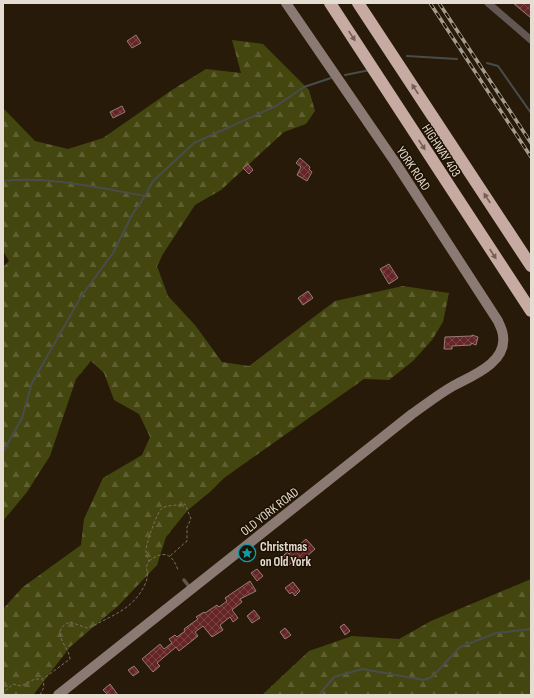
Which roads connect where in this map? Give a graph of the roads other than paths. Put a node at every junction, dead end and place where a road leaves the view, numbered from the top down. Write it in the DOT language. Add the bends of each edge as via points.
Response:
graph roads {
  1 [pos="286,3"];
  2 [pos="330,3"];
  3 [pos="358,3"];
  4 [pos="488,3"];
  5 [pos="531,40"];
  6 [pos="531,266"];
  7 [pos="531,311"];
  8 [pos="500,353"];
  9 [pos="184,580"];
  10 [pos="192,589"];
  11 [pos="58,695"];
  1 -- 8 [label="street, YORK ROAD" via="395,162 498,321 504,337"];
  2 -- 7 [label="highway, HIGHWAY 403, one-way"];
  6 -- 3 [label="highway, HIGHWAY 403, one-way"];
  4 -- 5 [label="street"];
  8 -- 10 [label="street, OLD YORK ROAD" via="490,365 452,386 412,414"];
  9 -- 10 [label="lane"];
  10 -- 11 [label="street, OLD YORK ROAD"];
}
